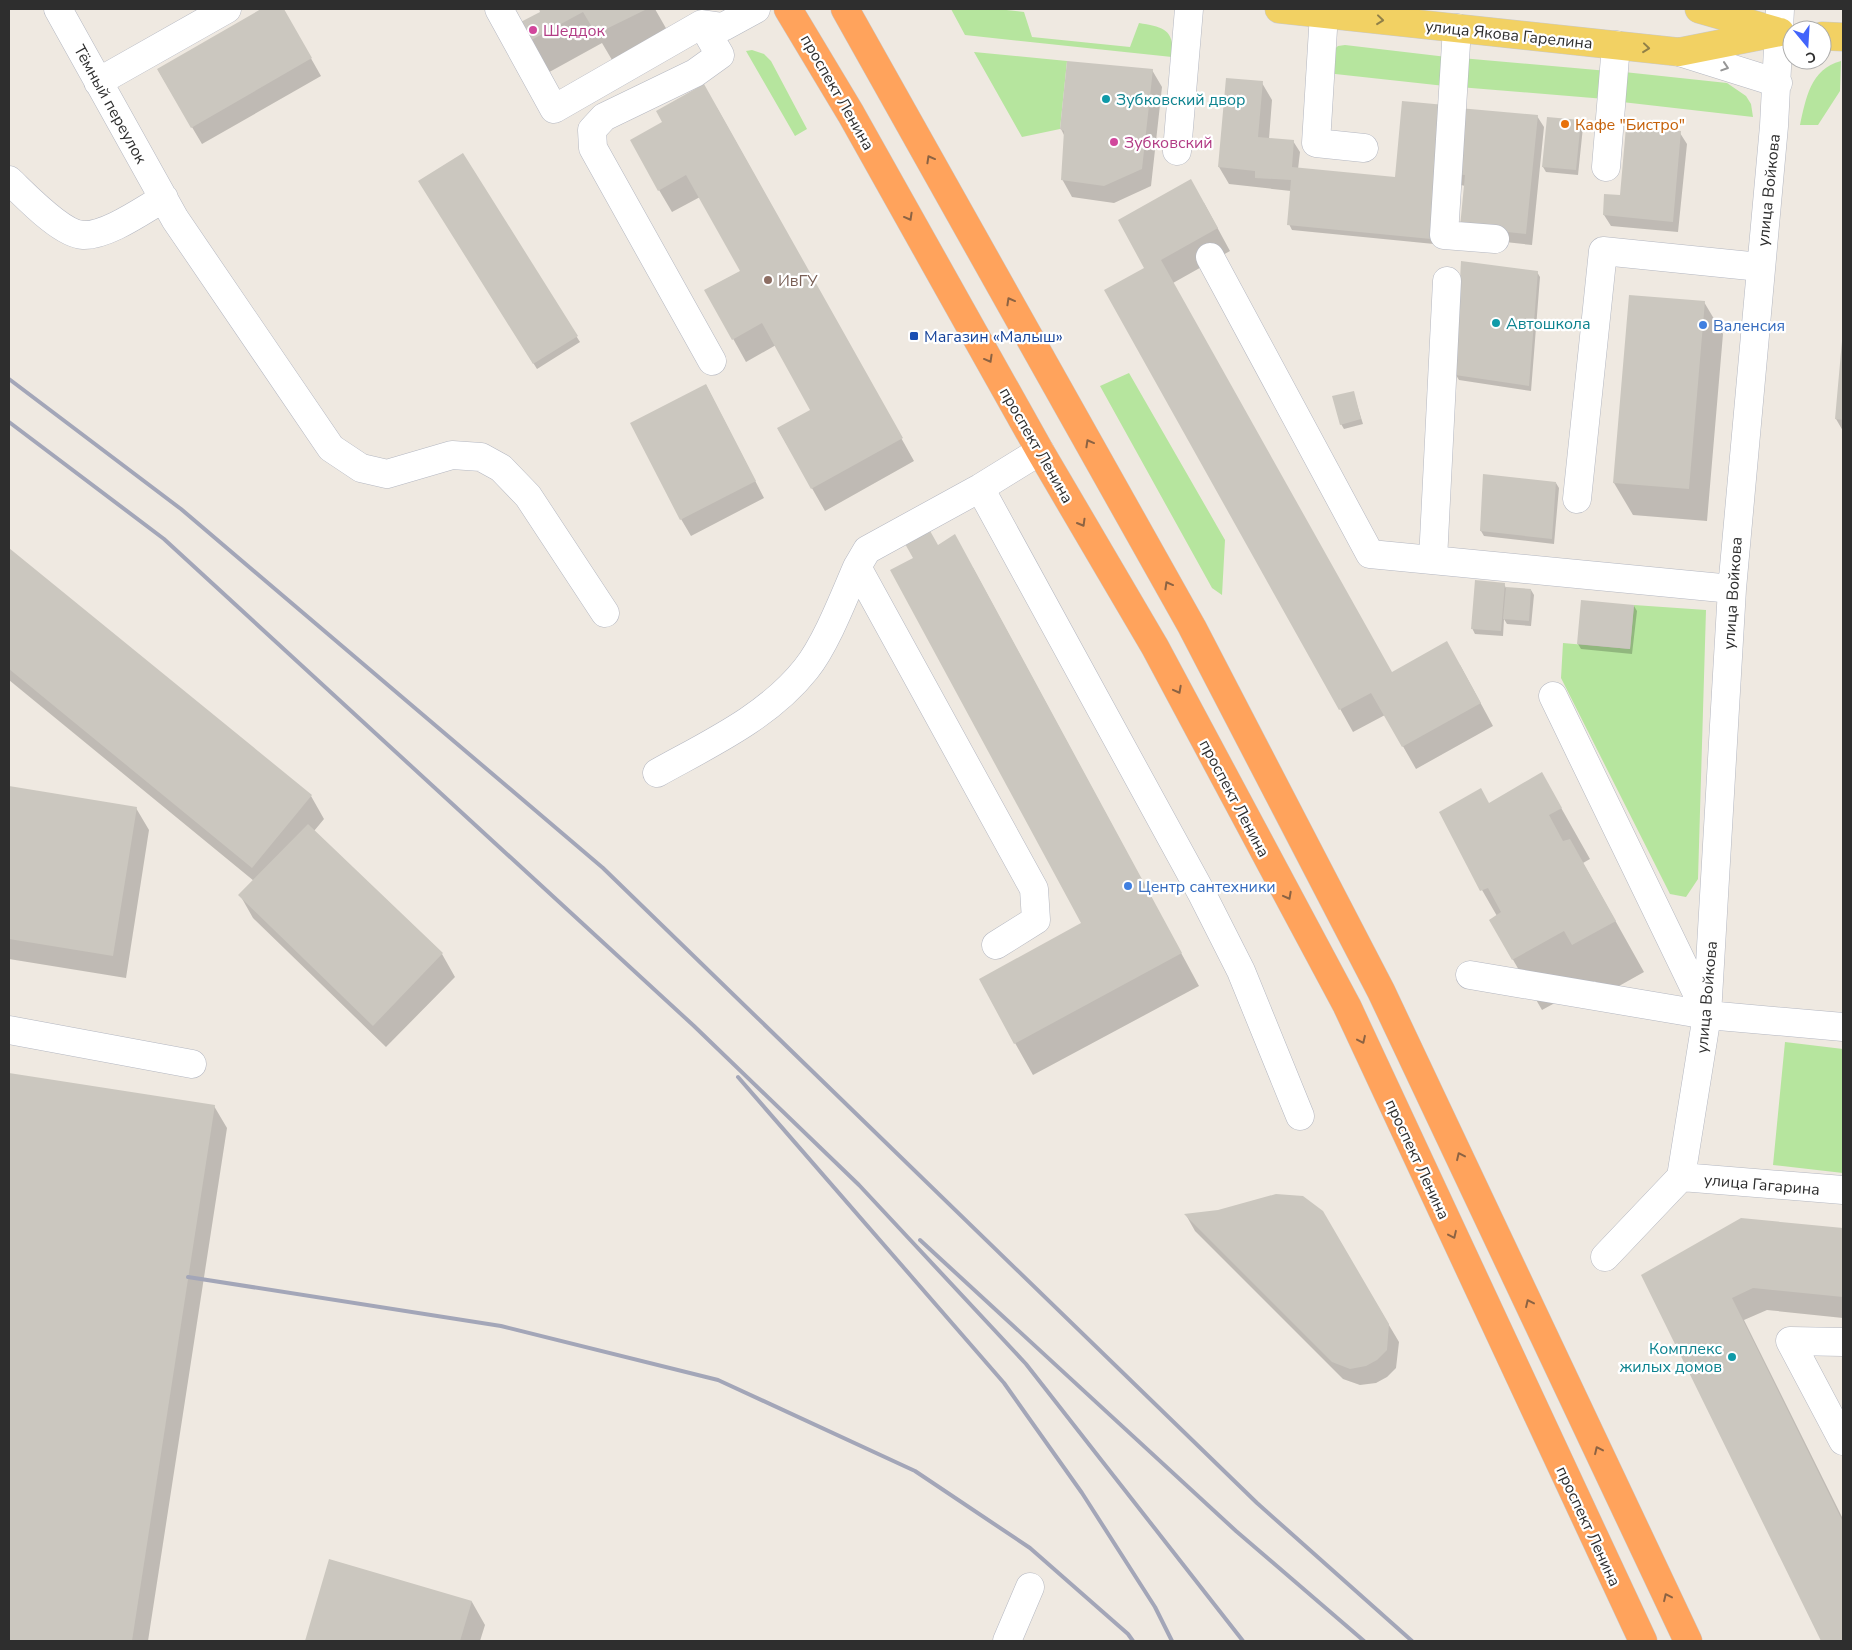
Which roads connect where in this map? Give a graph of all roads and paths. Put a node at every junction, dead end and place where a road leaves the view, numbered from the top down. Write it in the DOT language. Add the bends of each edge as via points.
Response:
graph roads {
  1 [pos="58,9"];
  2 [pos="227,9"];
  3 [pos="499,9"];
  4 [pos="756,9"];
  5 [pos="788,9"];
  6 [pos="845,9"];
  7 [pos="1189,9"];
  8 [pos="1279,9"];
  9 [pos="1699,9"];
  10 [pos="1324,14"];
  11 [pos="702,24"];
  12 [pos="1782,24"];
  13 [pos="1782,25"];
  14 [pos="1457,28"];
  15 [pos="1782,44"];
  16 [pos="1616,45"];
  17 [pos="1679,52"];
  18 [pos="98,82"];
  19 [pos="1778,83"];
  20 [pos="1364,148"];
  21 [pos="1177,150"];
  22 [pos="1606,167"];
  23 [pos="9,180"];
  24 [pos="164,198"];
  25 [pos="1495,239"];
  26 [pos="1210,257"];
  27 [pos="1760,267"];
  28 [pos="1447,281"];
  29 [pos="712,361"];
  30 [pos="1040,451"];
  31 [pos="980,488"];
  32 [pos="1577,499"];
  33 [pos="1433,560"];
  34 [pos="858,567"];
  35 [pos="1732,589"];
  36 [pos="605,613"];
  37 [pos="1553,696"];
  38 [pos="657,772"];
  39 [pos="996,945"];
  40 [pos="1470,975"];
  41 [pos="1707,1015"];
  42 [pos="1843,1027"];
  43 [pos="9,1030"];
  44 [pos="192,1064"];
  45 [pos="1300,1116"];
  46 [pos="1681,1177"];
  47 [pos="1843,1190"];
  48 [pos="1605,1257"];
  49 [pos="1843,1342"];
  50 [pos="1843,1441"];
  51 [pos="1030,1587"];
  52 [pos="1006,1641"];
  53 [pos="1643,1641"];
  54 [pos="1688,1641"];
  1 -- 18 [label="street, Тёмный переулок"];
  2 -- 18 [label="street"];
  3 -- 11 [label="street" via="554,109"];
  4 -- 11 [label="street" via="724,26"];
  5 -- 30 [label="highway, проспект Ленина, one-way" via="851,114"];
  54 -- 6 [label="highway, one-way" via="1381,990 1192,627"];
  7 -- 21 [label="street"];
  8 -- 10 [label="main road, улица Якова Гарелина"];
  9 -- 12 [label="main road"];
  10 -- 14 [label="main road, улица Якова Гарелина, one-way"];
  10 -- 20 [label="street" via="1316,143"];
  11 -- 29 [label="street" via="720,55 695,73 604,117 592,130 593,148"];
  13 -- 17 [label="main road, улица Якова Гарелина"];
  14 -- 16 [label="main road, улица Якова Гарелина"];
  14 -- 25 [label="street" via="1444,235"];
  15 -- 19 [label="street, улица Войкова"];
  16 -- 17 [label="main road, улица Якова Гарелина, one-way"];
  16 -- 22 [label="street"];
  17 -- 19 [label="street, улица Якова Гарелина, one-way"];
  18 -- 24 [label="street, Тёмный переулок"];
  19 -- 27 [label="street, улица Войкова"];
  23 -- 24 [label="street" via="64,229 82,236 107,230"];
  24 -- 36 [label="street, Тёмный переулок" via="175,219 331,448 361,468 387,474 452,456 480,457 500,468 528,496"];
  26 -- 33 [label="street" via="1370,554"];
  27 -- 32 [label="street" via="1603,251"];
  27 -- 35 [label="street, улица Войкова"];
  28 -- 33 [label="street"];
  30 -- 31 [label="street"];
  30 -- 53 [label="highway, проспект Ленина, one-way" via="1155,647 1347,1006"];
  31 -- 34 [label="street" via="867,550"];
  31 -- 45 [label="street" via="1201,892 1241,971"];
  33 -- 35 [label="street"];
  34 -- 38 [label="street" via="807,669 769,705 725,735"];
  34 -- 39 [label="street" via="1034,889 1036,920"];
  35 -- 41 [label="street, улица Войкова"];
  37 -- 41 [label="street"];
  40 -- 41 [label="street"];
  41 -- 42 [label="street"];
  41 -- 46 [label="street, улица Войкова"];
  43 -- 44 [label="street"];
  46 -- 47 [label="street, улица Гагарина"];
  46 -- 48 [label="street"];
  49 -- 50 [label="street" via="1790,1341"];
  51 -- 52 [label="street"];
}
